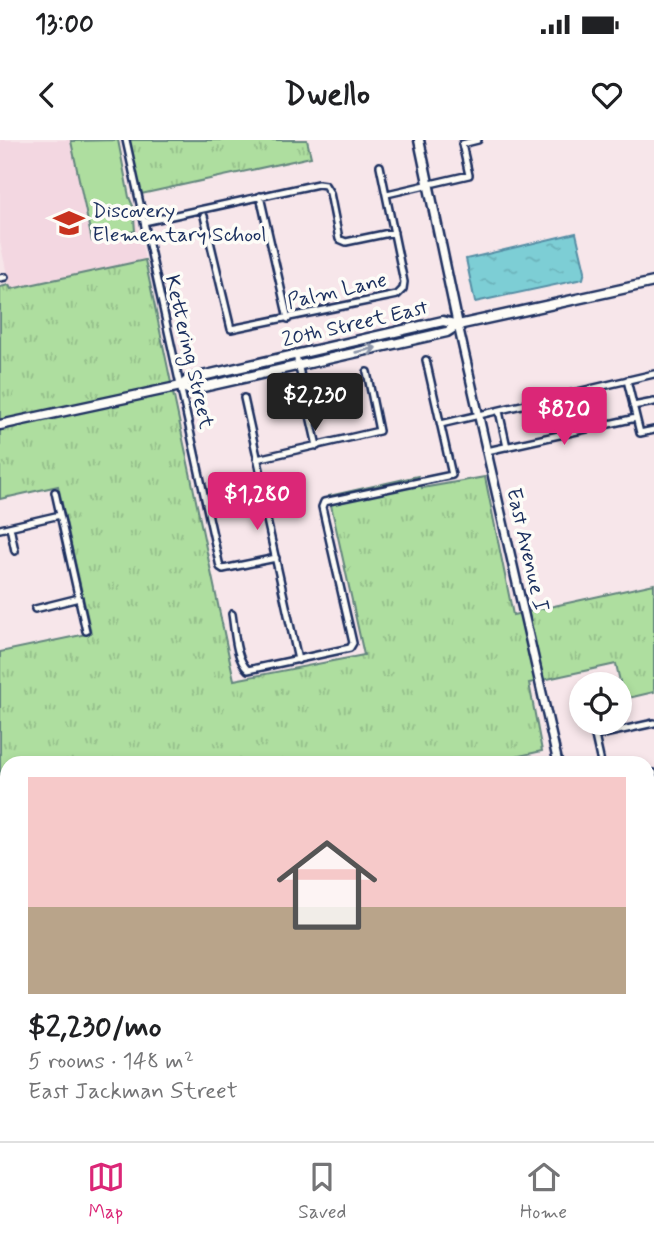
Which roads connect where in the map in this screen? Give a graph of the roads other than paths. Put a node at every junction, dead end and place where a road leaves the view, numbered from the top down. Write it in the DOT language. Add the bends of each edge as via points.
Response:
graph roads {
  1 [pos="126,140"];
  2 [pos="419,140"];
  3 [pos="478,140"];
  4 [pos="380,166"];
  5 [pos="429,184"];
  6 [pos="387,194"];
  7 [pos="260,196"];
  8 [pos="204,216"];
  9 [pos="144,222"];
  10 [pos="394,232"];
  11 [pos="654,282"];
  12 [pos="288,318"];
  13 [pos="458,325"];
  14 [pos="296,355"];
  15 [pos="426,360"];
  16 [pos="299,365"];
  17 [pos="367,372"];
  18 [pos="654,374"];
  19 [pos="627,380"];
  20 [pos="181,386"];
  21 [pos="244,398"];
  22 [pos="654,402"];
  23 [pos="633,406"];
  24 [pos="499,411"];
  25 [pos="479,415"];
  26 [pos="636,418"];
  27 [pos="441,424"];
  28 [pos="0,425"];
  29 [pos="654,430"];
  30 [pos="317,446"];
  31 [pos="507,447"];
  32 [pos="486,451"];
  33 [pos="257,459"];
  34 [pos="55,492"];
  35 [pos="60,515"];
  36 [pos="10,527"];
  37 [pos="0,529"];
  38 [pos="15,551"];
  39 [pos="276,558"];
  40 [pos="79,598"];
  41 [pos="35,609"];
  42 [pos="232,614"];
  43 [pos="86,631"];
  44 [pos="298,660"];
  45 [pos="654,723"];
  46 [pos="556,756"];
  47 [pos="599,756"];
  1 -- 9 [label="street, Kettering Street"];
  2 -- 5 [label="main road, East Avenue I"];
  3 -- 5 [label="street" via="462,144 469,175"];
  4 -- 6 [label="street, Palm Lane"];
  5 -- 6 [label="street"];
  5 -- 13 [label="main road, East Avenue I"];
  6 -- 10 [label="street, Palm Lane"];
  7 -- 9 [label="street"];
  7 -- 10 [label="street" via="318,184 330,193 339,239 346,242"];
  7 -- 12 [label="street"];
  8 -- 12 [label="street, Palm Lane" via="231,329"];
  9 -- 20 [label="street, Kettering Street"];
  10 -- 12 [label="street, Palm Lane" via="404,282 397,295"];
  11 -- 13 [label="main road, 20th Street East"];
  13 -- 14 [label="main road, 20th Street East" via="443,321"];
  16 -- 13 [label="main road, 20th Street East, one-way" via="446,332"];
  13 -- 25 [label="main road, East Avenue I"];
  14 -- 16 [label="street"];
  14 -- 20 [label="main road, 20th Street East" via="189,379"];
  15 -- 27 [label="street"];
  16 -- 20 [label="main road, 20th Street East" via="190,390"];
  16 -- 30 [label="street"];
  17 -- 30 [label="street" via="379,431"];
  18 -- 19 [label="street"];
  19 -- 23 [label="street"];
  19 -- 24 [label="street"];
  20 -- 28 [label="main road, 20th Street East"];
  20 -- 39 [label="street, Kettering Street" via="220,567"];
  21 -- 33 [label="street"];
  22 -- 23 [label="street"];
  23 -- 26 [label="street"];
  24 -- 25 [label="street"];
  24 -- 31 [label="street"];
  25 -- 27 [label="street"];
  25 -- 32 [label="main road, East Avenue I"];
  26 -- 29 [label="street" via="639,433"];
  26 -- 31 [label="street"];
  27 -- 44 [label="street" via="452,475 324,502 353,643 350,648"];
  30 -- 33 [label="street"];
  31 -- 32 [label="street"];
  32 -- 46 [label="main road, East Avenue I"];
  33 -- 39 [label="street"];
  34 -- 35 [label="street"];
  35 -- 36 [label="street"];
  35 -- 40 [label="street"];
  36 -- 37 [label="street"];
  36 -- 38 [label="street"];
  39 -- 44 [label="street"];
  40 -- 41 [label="street"];
  40 -- 43 [label="street"];
  42 -- 44 [label="street" via="240,657 248,670"];
  45 -- 47 [label="street" via="595,736"];
}
